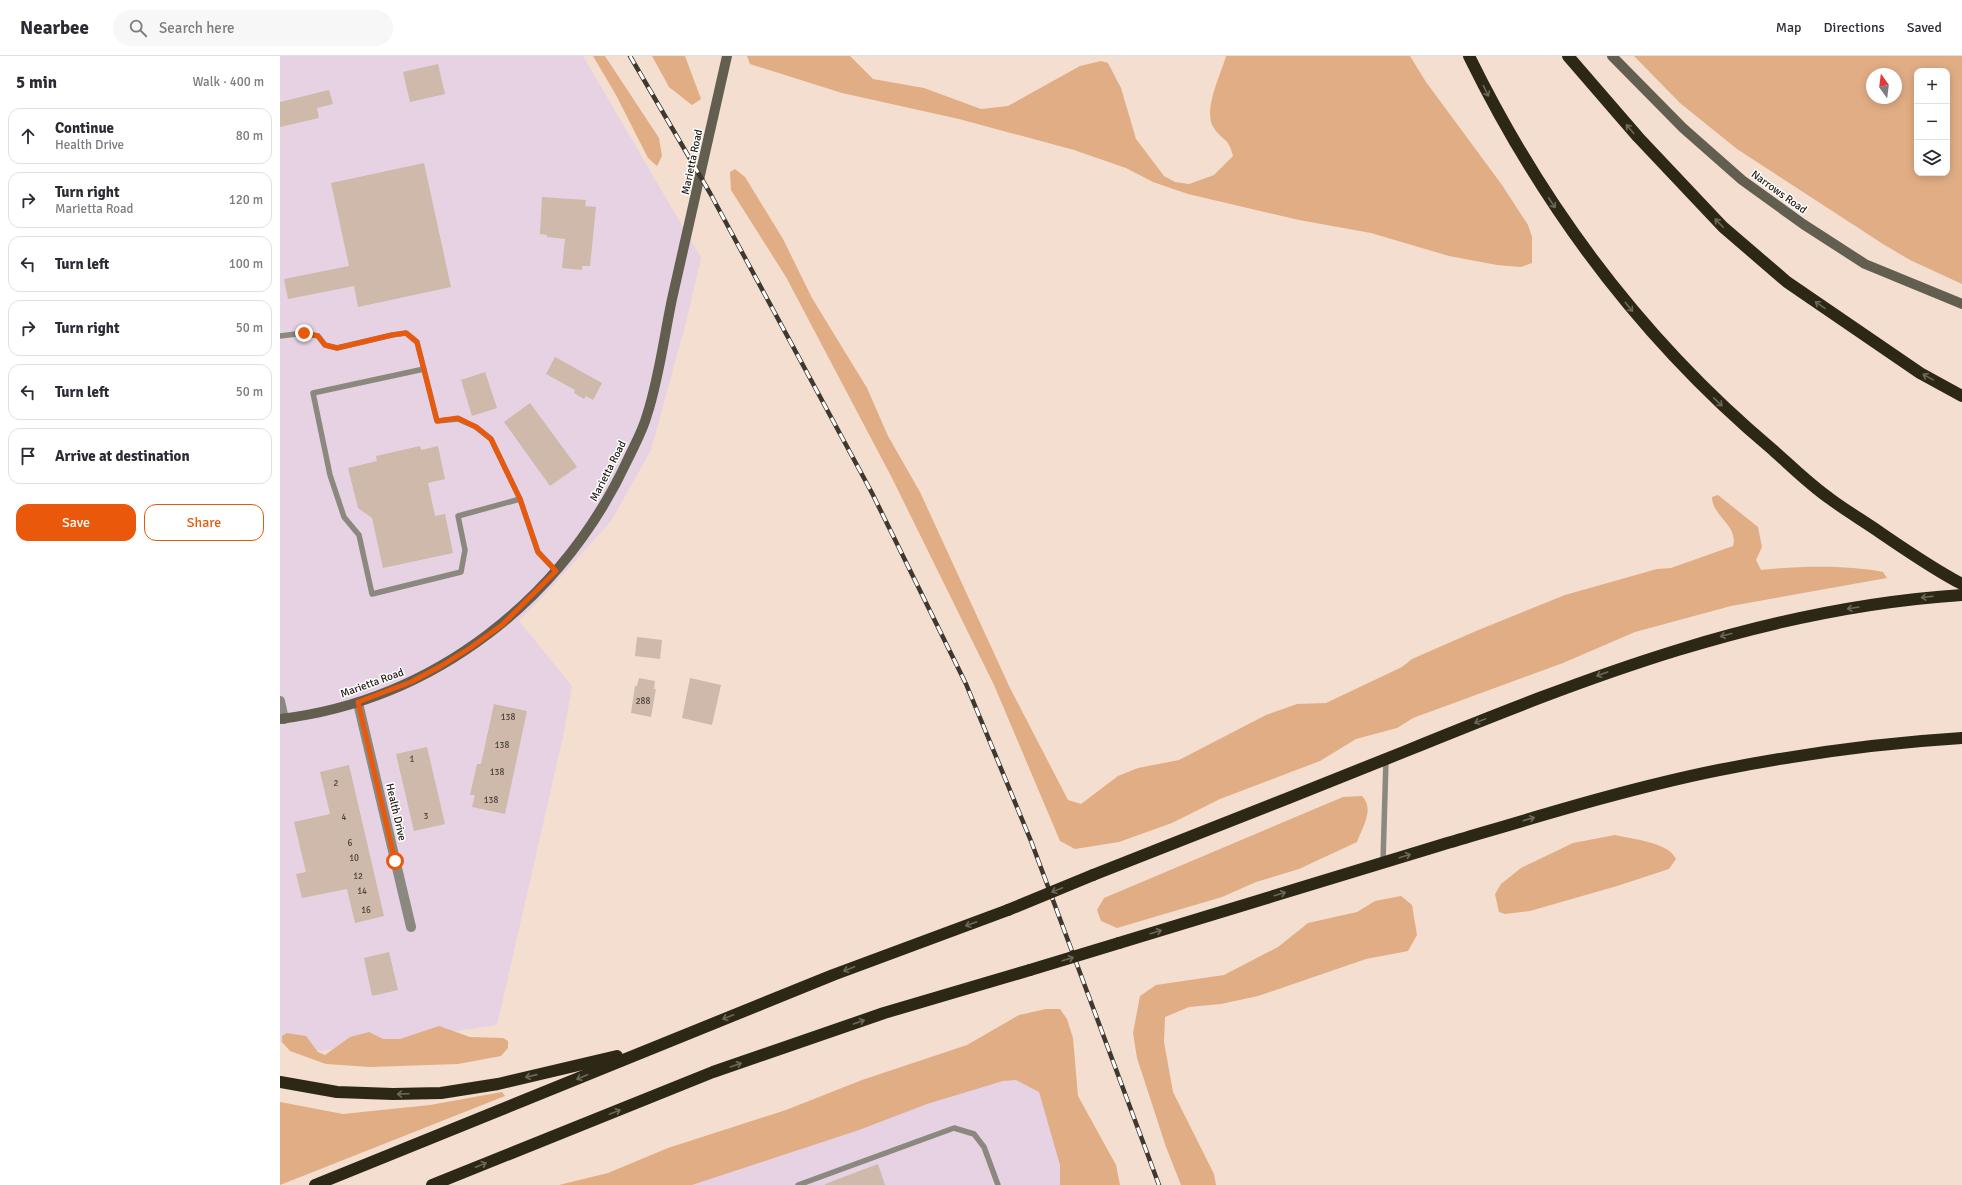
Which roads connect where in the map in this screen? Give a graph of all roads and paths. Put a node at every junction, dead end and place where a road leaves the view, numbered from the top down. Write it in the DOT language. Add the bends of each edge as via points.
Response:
graph roads {
  1 [pos="727,56"];
  2 [pos="1469,56"];
  3 [pos="1568,56"];
  4 [pos="1612,56"];
  5 [pos="1962,304"];
  6 [pos="280,336"];
  7 [pos="424,369"];
  8 [pos="1962,396"];
  9 [pos="520,499"];
  10 [pos="556,571"];
  11 [pos="1962,584"];
  12 [pos="1962,595"];
  13 [pos="280,701"];
  14 [pos="358,702"];
  15 [pos="282,719"];
  16 [pos="1962,738"];
  17 [pos="1386,759"];
  18 [pos="1383,863"];
  19 [pos="411,927"];
  20 [pos="651,1048"];
  21 [pos="280,1082"];
  22 [pos="464,1172"];
  23 [pos="315,1185"];
  24 [pos="432,1185"];
  25 [pos="441,1185"];
  26 [pos="798,1185"];
  27 [pos="998,1185"];
  1 -- 10 [label="street, Marietta Road" via="648,414 614,490 588,532"];
  2 -- 11 [label="highway, one-way" via="1495,109 1550,200 1589,257 1678,363 1737,420 1828,497"];
  8 -- 3 [label="highway, one-way" via="1920,373 1787,282 1723,228 1638,137"];
  4 -- 5 [label="street, Narrows Road" via="1683,128 1742,180 1803,224 1865,264"];
  6 -- 7 [label="lane" via="304,333 318,336 325,345 337,348 406,333 417,342"];
  7 -- 9 [label="lane" via="437,421 458,418 476,427 491,439"];
  7 -- 9 [label="lane" via="312,393 330,474 344,517 359,536 372,594 461,572 465,550 458,516"];
  9 -- 10 [label="lane" via="538,552"];
  10 -- 14 [label="street, Marietta Road" via="502,625 470,648 411,682"];
  12 -- 17 [label="highway, one-way" via="1891,602 1791,620 1685,646 1562,689"];
  13 -- 15 [label="street"];
  14 -- 15 [label="street, Marietta Road" via="320,713"];
  14 -- 19 [label="street, Health Drive"];
  18 -- 16 [label="highway, one-way" via="1626,792 1718,770 1823,752"];
  17 -- 18 [label="lane"];
  17 -- 20 [label="highway, one-way, bridge" via="1008,910 833,975"];
  22 -- 18 [label="highway, one-way, bridge" via="713,1072 884,1014"];
  20 -- 21 [label="highway, one-way" via="498,1084 441,1093 337,1092"];
  20 -- 23 [label="highway, one-way"];
  22 -- 24 [label="highway"];
  22 -- 25 [label="highway"];
  26 -- 27 [label="lane" via="954,1128 974,1134 981,1143"];
}
